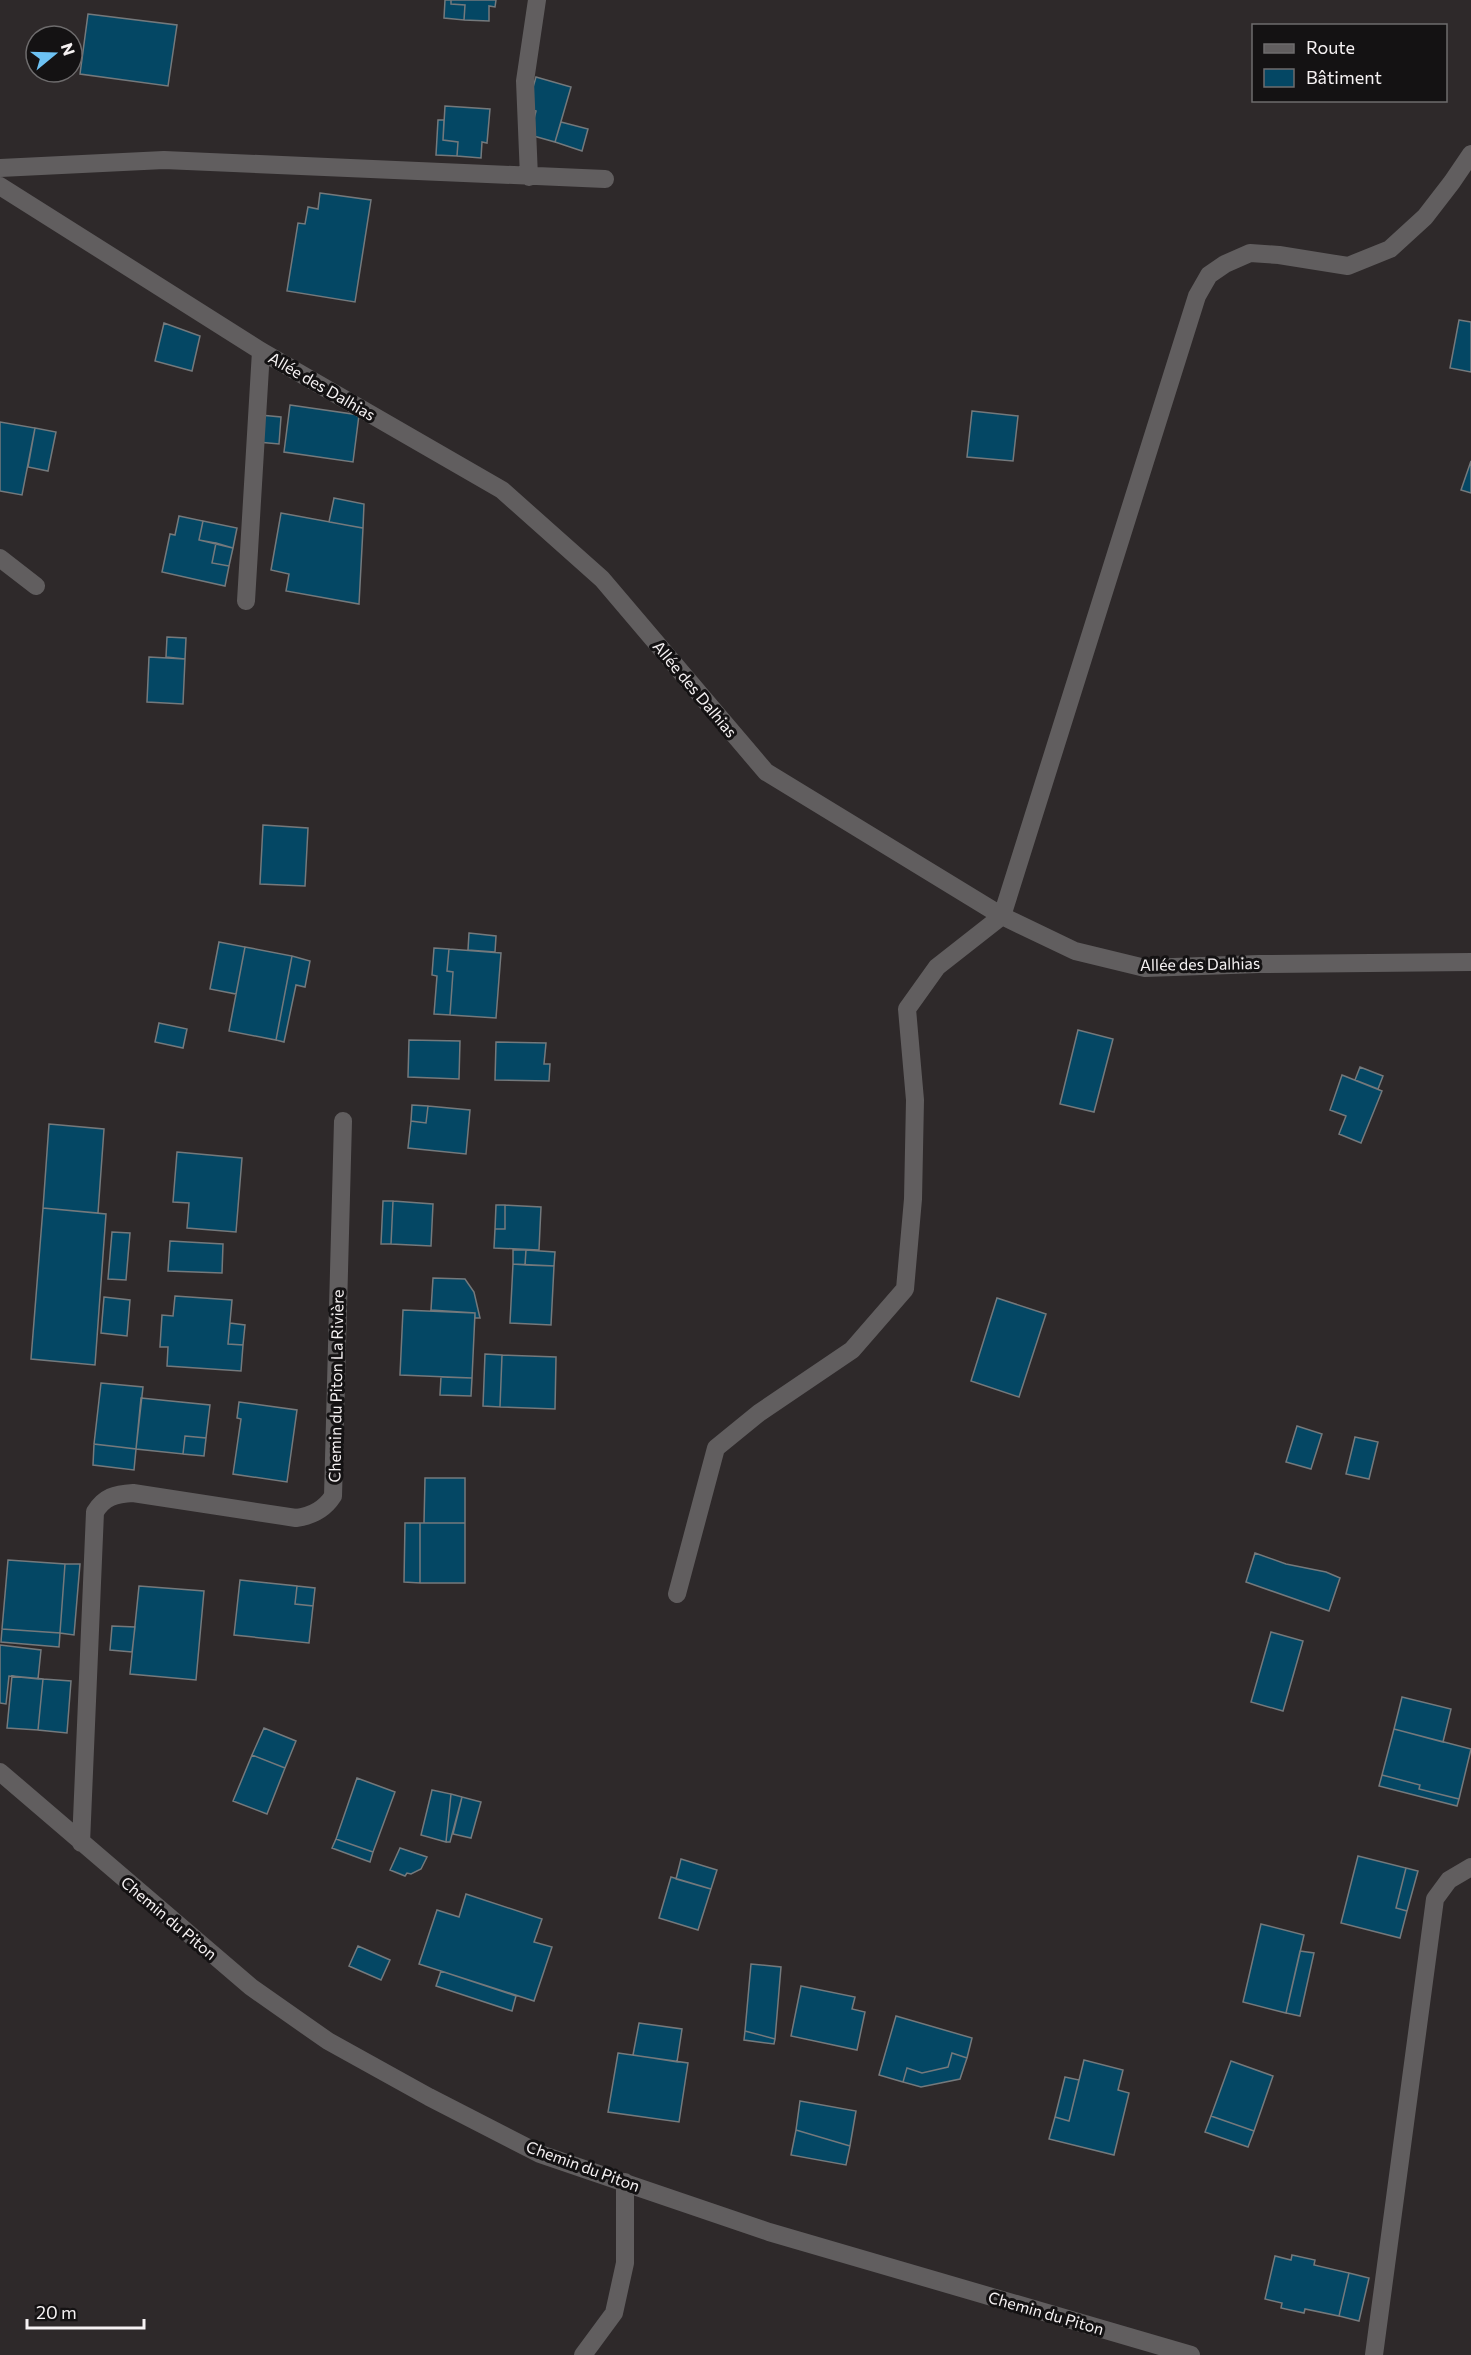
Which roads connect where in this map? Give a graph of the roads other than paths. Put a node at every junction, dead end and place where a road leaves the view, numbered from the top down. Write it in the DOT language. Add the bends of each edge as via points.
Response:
graph roads {
  1 [pos="537,0"];
  2 [pos="1471,154"];
  3 [pos="0,168"];
  4 [pos="529,177"];
  5 [pos="605,178"];
  6 [pos="1452,182"];
  7 [pos="1471,185"];
  8 [pos="0,186"];
  9 [pos="261,351"];
  10 [pos="0,558"];
  11 [pos="36,586"];
  12 [pos="246,602"];
  13 [pos="1002,916"];
  14 [pos="1471,962"];
  15 [pos="343,1122"];
  16 [pos="677,1594"];
  17 [pos="0,1772"];
  18 [pos="81,1843"];
  19 [pos="1471,1867"];
  20 [pos="625,2182"];
  21 [pos="583,2355"];
  22 [pos="1191,2355"];
  23 [pos="1374,2355"];
  1 -- 4 [label="street" via="525,81"];
  2 -- 6 [label="street"];
  3 -- 4 [label="street" via="164,159"];
  4 -- 5 [label="street"];
  6 -- 7 [label="street"];
  6 -- 13 [label="street" via="1425,217 1390,249 1348,266 1250,253 1209,275 1197,296"];
  8 -- 9 [label="street, Allée des Dalhias"];
  9 -- 12 [label="street"];
  9 -- 13 [label="street, Allée des Dalhias" via="502,490 602,579 766,772"];
  10 -- 11 [label="street"];
  13 -- 14 [label="street, Allée des Dalhias" via="1075,951 1145,968"];
  13 -- 16 [label="street" via="937,967 907,1009 915,1100 913,1199 904,1289 852,1350 759,1413 717,1448"];
  15 -- 18 [label="street, Chemin du Piton La Rivière" via="333,1496 317,1512 296,1518 133,1492 110,1497 100,1504 95,1512"];
  17 -- 18 [label="street, Chemin du Piton"];
  18 -- 20 [label="street, Chemin du Piton" via="251,1987 328,2041 540,2154"];
  19 -- 23 [label="street" via="1449,1880 1436,1899"];
  20 -- 21 [label="street" via="625,2263 614,2313"];
  20 -- 22 [label="street, Chemin du Piton" via="769,2232"];
}
